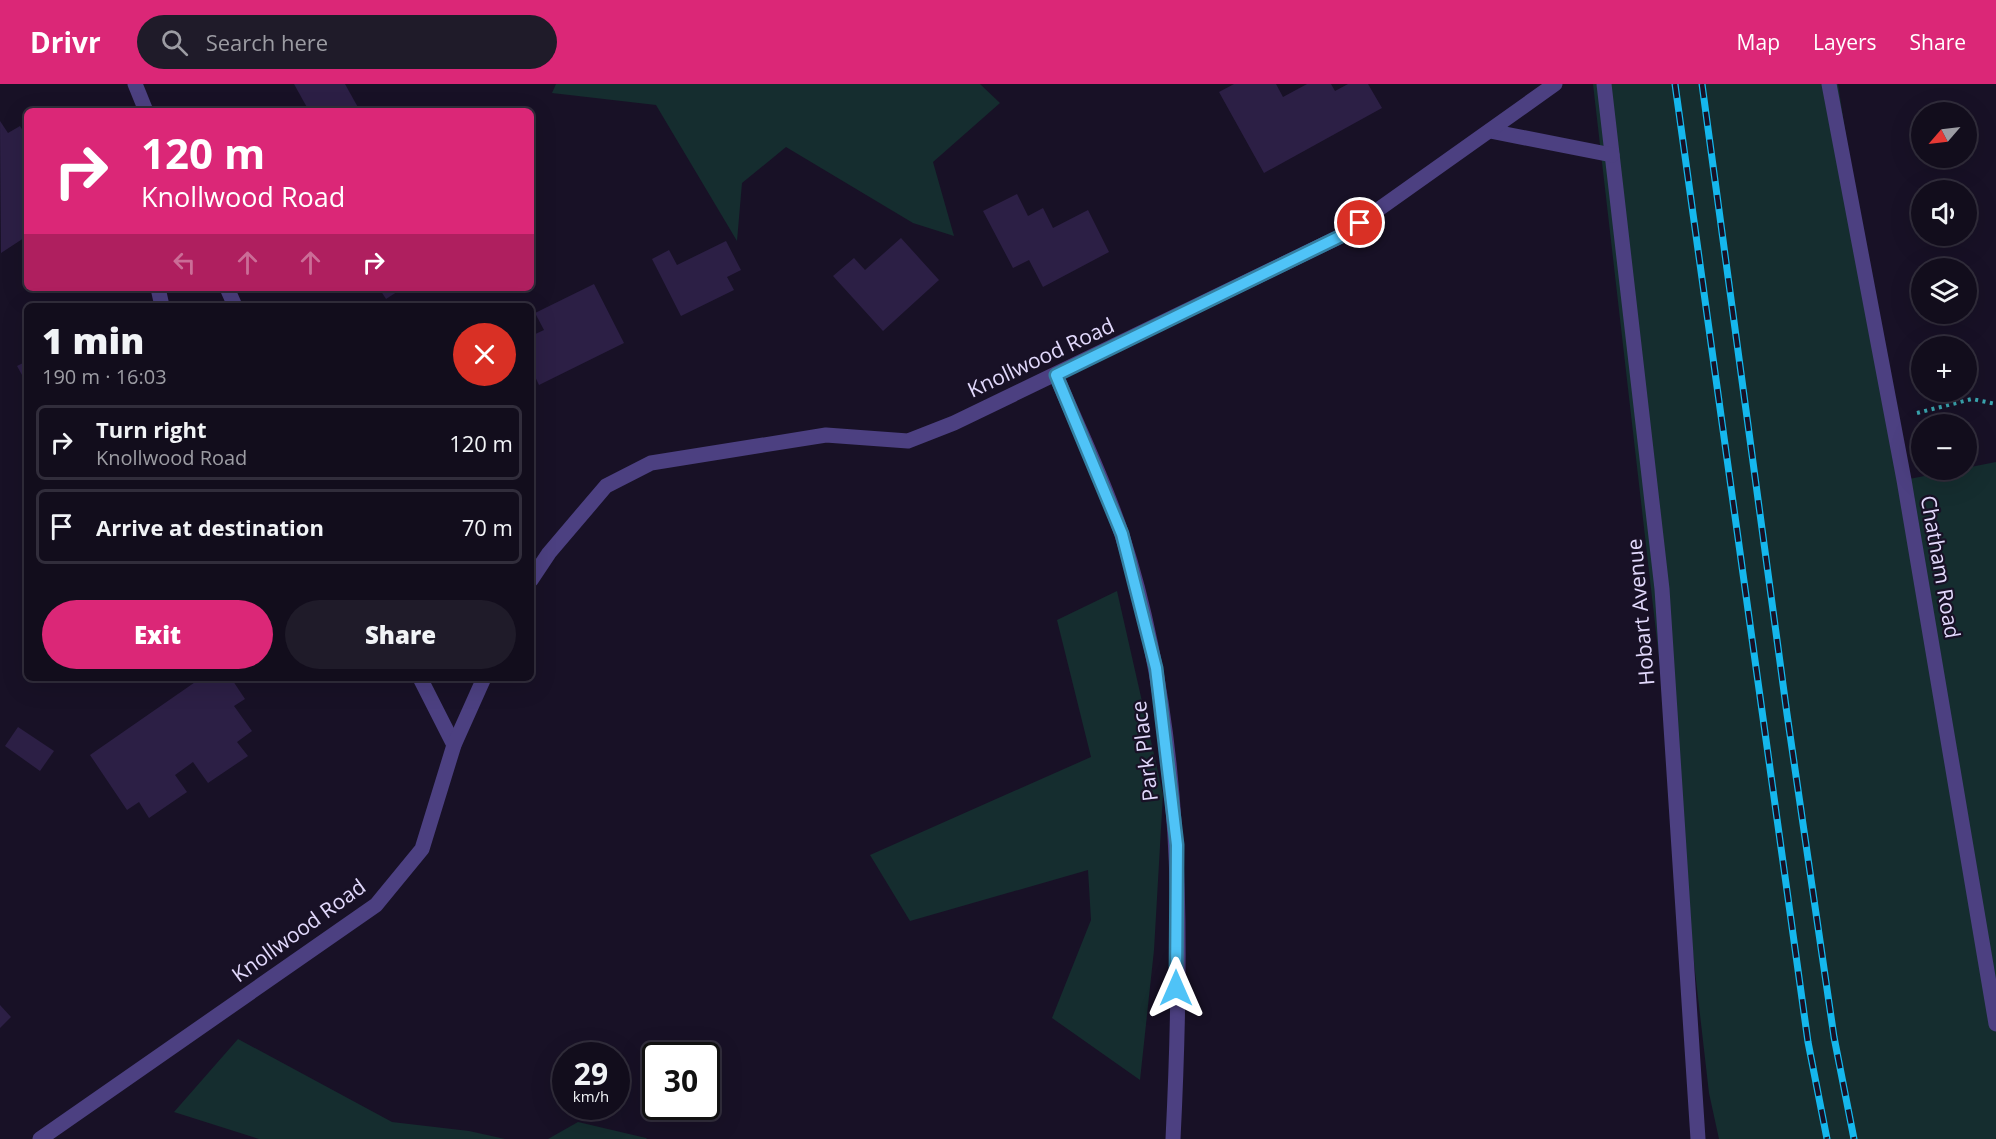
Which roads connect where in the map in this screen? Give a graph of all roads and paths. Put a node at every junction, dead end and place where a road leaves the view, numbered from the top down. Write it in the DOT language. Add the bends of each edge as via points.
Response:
graph roads {
  1 [pos="135,84"];
  2 [pos="1555,84"];
  3 [pos="1604,84"];
  4 [pos="1829,84"];
  5 [pos="145,108"];
  6 [pos="1490,131"];
  7 [pos="1612,155"];
  8 [pos="1056,375"];
  9 [pos="1996,404"];
  10 [pos="1917,414"];
  11 [pos="534,576"];
  12 [pos="422,681"];
  13 [pos="483,681"];
  14 [pos="454,745"];
  15 [pos="1996,1024"];
  16 [pos="40,1139"];
  17 [pos="1173,1139"];
  18 [pos="1698,1139"];
  1 -- 5 [label="street"];
  2 -- 6 [label="street, Knollwood Road"];
  3 -- 7 [label="street, Hobart Avenue"];
  4 -- 15 [label="street, Chatham Road" via="1904,480"];
  6 -- 7 [label="street"];
  6 -- 8 [label="street, Knollwood Road" via="1341,236"];
  7 -- 18 [label="street, Hobart Avenue" via="1662,589"];
  8 -- 11 [label="street, Knollwood Road" via="908,441 826,435 651,463 606,486"];
  8 -- 17 [label="street, Park Place" via="1122,534 1156,668 1177,845"];
  9 -- 10 [label="path" via="1972,399"];
  12 -- 14 [label="street"];
  13 -- 14 [label="street, Knollwood Road"];
  14 -- 16 [label="street, Knollwood Road" via="422,849 376,905"];
}
